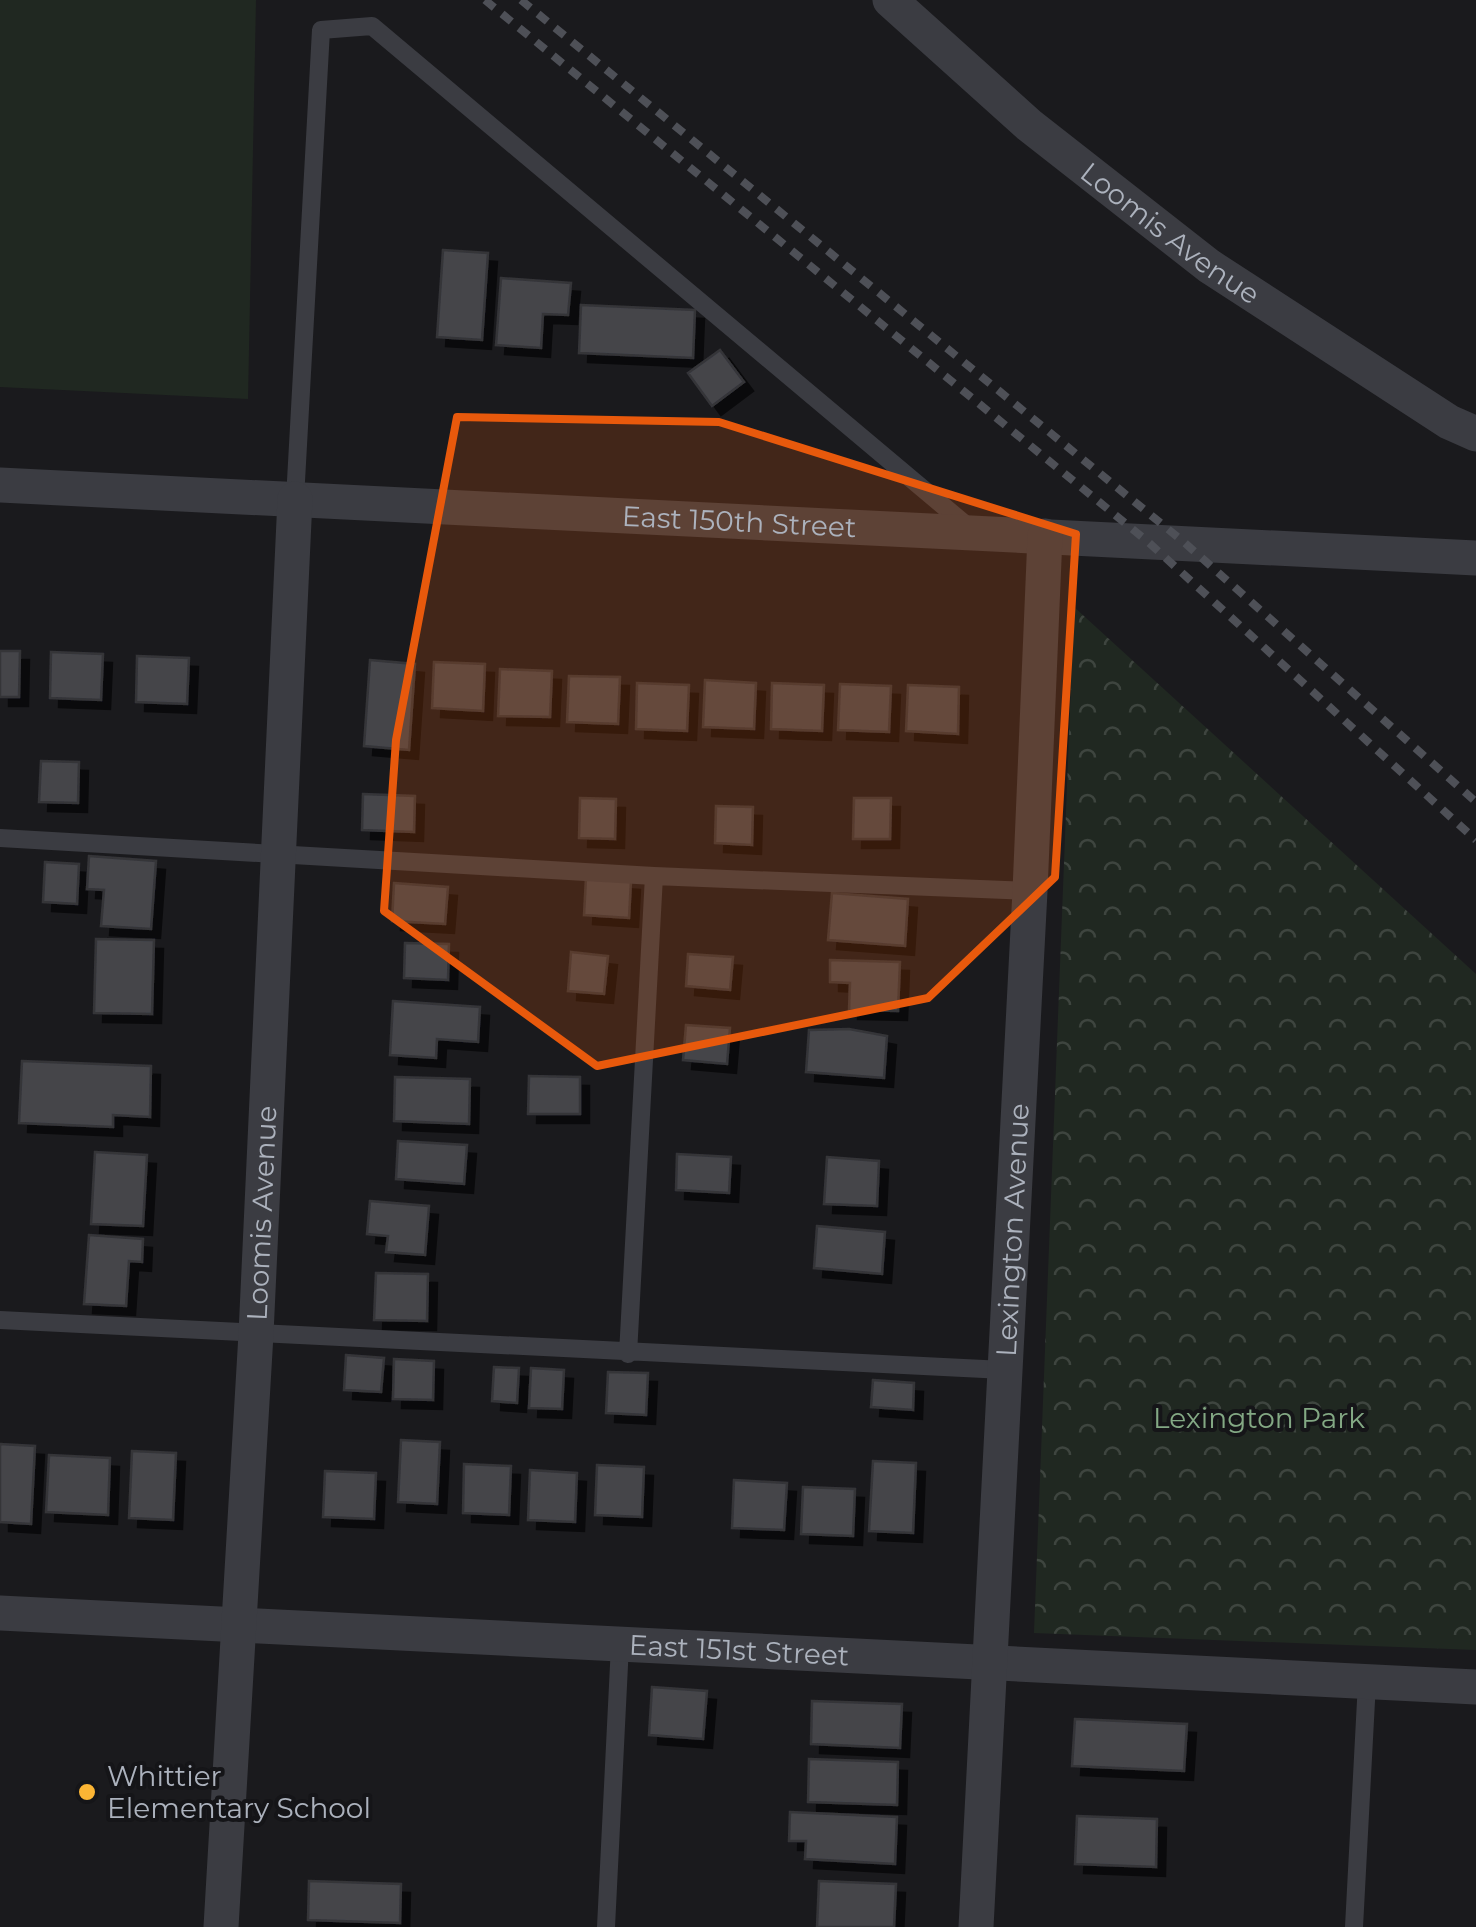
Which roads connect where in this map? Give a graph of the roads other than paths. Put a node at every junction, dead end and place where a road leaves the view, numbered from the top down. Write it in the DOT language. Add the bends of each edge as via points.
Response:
graph roads {
  1 [pos="890,0"];
  2 [pos="1476,434"];
  3 [pos="0,484"];
  4 [pos="295,499"];
  5 [pos="976,534"];
  6 [pos="1044,536"];
  7 [pos="1476,558"];
  8 [pos="0,838"];
  9 [pos="276,853"];
  10 [pos="654,876"];
  11 [pos="1030,891"];
  12 [pos="0,1320"];
  13 [pos="256,1334"];
  14 [pos="628,1354"];
  15 [pos="1004,1370"];
  16 [pos="0,1614"];
  17 [pos="236,1625"];
  18 [pos="620,1645"];
  19 [pos="990,1663"];
  20 [pos="1367,1682"];
  21 [pos="1476,1687"];
  22 [pos="221,1927"];
  23 [pos="606,1927"];
  24 [pos="976,1927"];
  25 [pos="1354,1927"];
  1 -- 2 [label="street, Loomis Avenue" via="1029,124 1209,266"];
  3 -- 4 [label="street, East 150th Street"];
  4 -- 5 [label="street, East 150th Street"];
  4 -- 5 [label="lane" via="321,30 372,26"];
  4 -- 9 [label="street, Loomis Avenue"];
  5 -- 6 [label="street, East 150th Street"];
  6 -- 7 [label="street, East 150th Street"];
  6 -- 11 [label="street, Lexington Avenue"];
  8 -- 9 [label="lane"];
  9 -- 10 [label="lane"];
  9 -- 13 [label="street, Loomis Avenue"];
  10 -- 11 [label="lane"];
  10 -- 14 [label="lane"];
  11 -- 15 [label="street, Lexington Avenue"];
  12 -- 13 [label="lane"];
  13 -- 14 [label="lane"];
  13 -- 17 [label="street, Loomis Avenue"];
  14 -- 15 [label="lane"];
  15 -- 19 [label="street, Lexington Avenue"];
  16 -- 17 [label="street, East 151st Street"];
  17 -- 18 [label="street, East 151st Street"];
  17 -- 22 [label="street, Loomis Avenue"];
  18 -- 19 [label="street, East 151st Street"];
  18 -- 23 [label="lane"];
  19 -- 20 [label="street, East 151st Street"];
  19 -- 24 [label="street, Lexington Avenue"];
  20 -- 21 [label="street, East 151st Street"];
  20 -- 25 [label="lane"];
}
